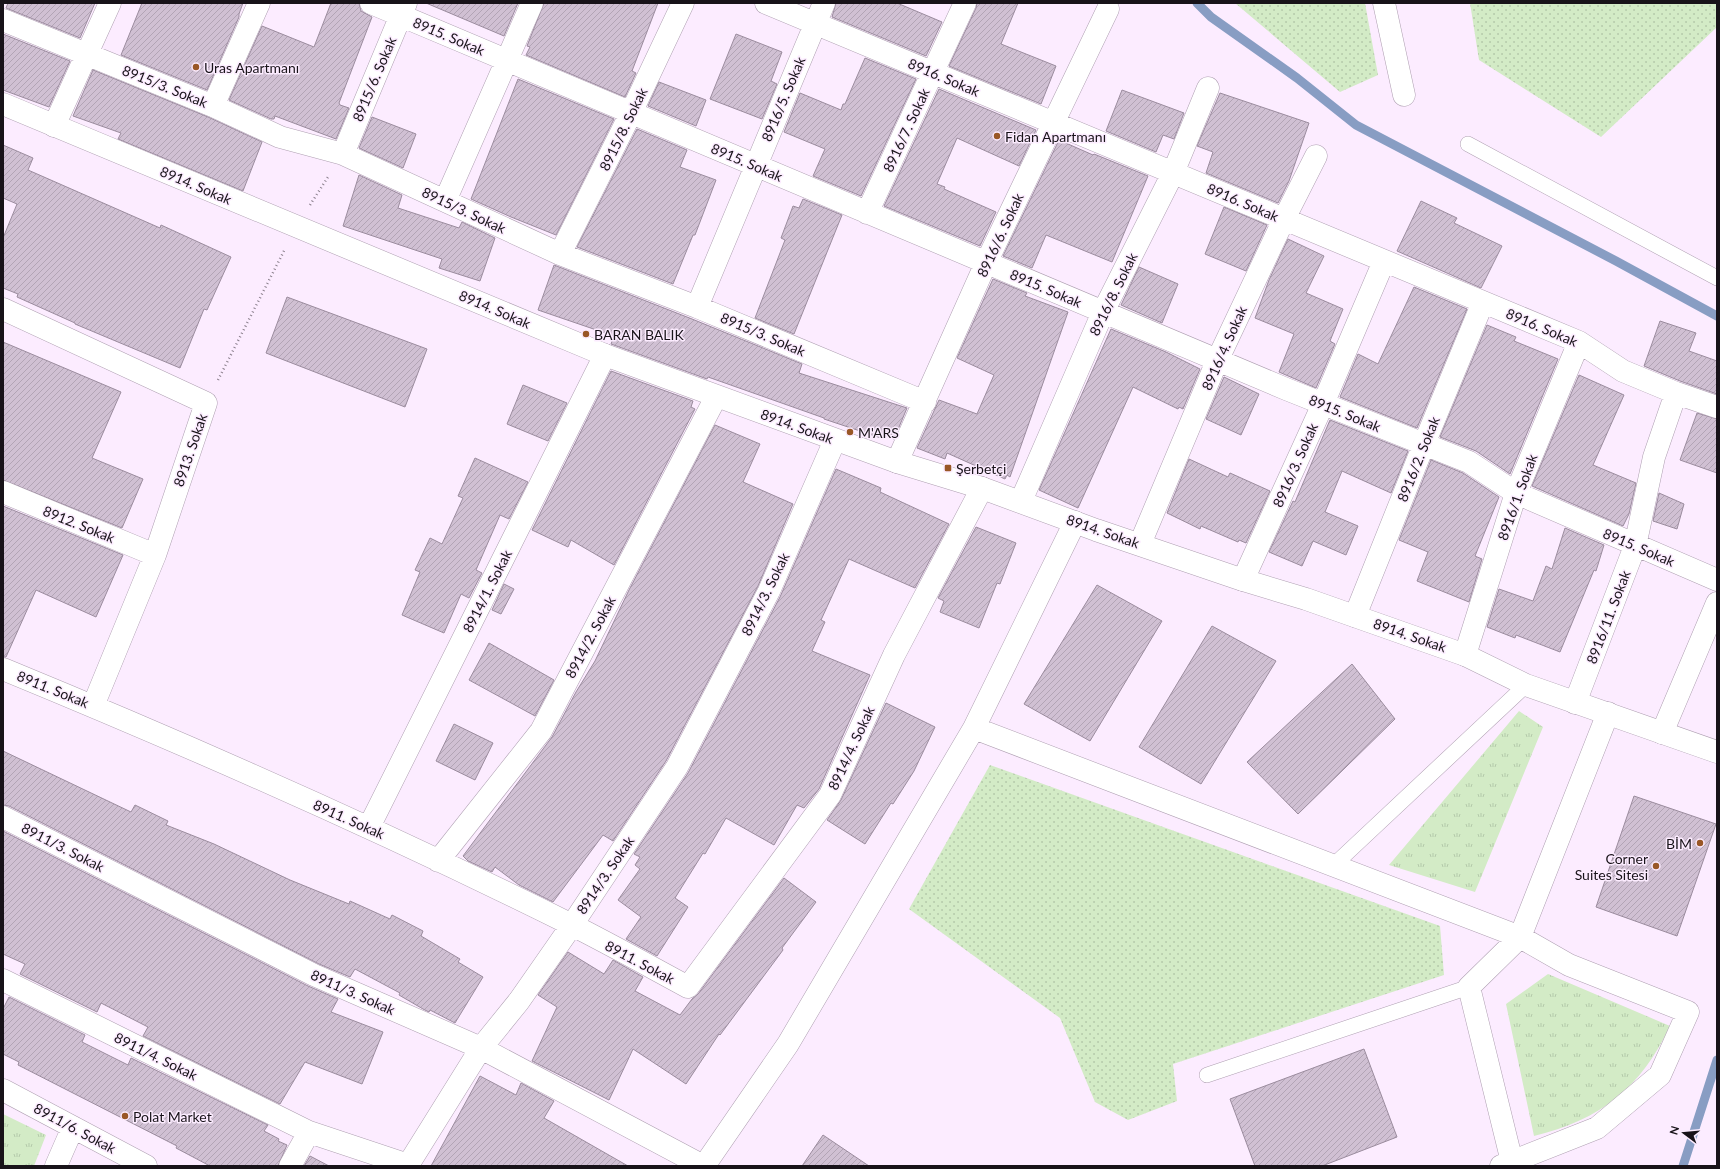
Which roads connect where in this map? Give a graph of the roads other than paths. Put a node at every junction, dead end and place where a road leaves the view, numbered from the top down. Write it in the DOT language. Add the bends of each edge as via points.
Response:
graph roads {
  1 [pos="110,3"];
  2 [pos="259,3"];
  3 [pos="371,3"];
  4 [pos="532,3"];
  5 [pos="683,3"];
  6 [pos="766,3"];
  7 [pos="824,3"];
  8 [pos="965,3"];
  9 [pos="1384,3"];
  10 [pos="404,9"];
  11 [pos="1108,9"];
  12 [pos="3,20"];
  13 [pos="815,24"];
  14 [pos="87,54"];
  15 [pos="507,60"];
  16 [pos="932,73"];
  17 [pos="1208,88"];
  18 [pos="1404,95"];
  19 [pos="3,104"];
  20 [pos="213,106"];
  21 [pos="632,113"];
  22 [pos="1054,123"];
  23 [pos="54,126"];
  24 [pos="1468,144"];
  25 [pos="343,154"];
  26 [pos="1316,156"];
  27 [pos="756,166"];
  28 [pos="1173,173"];
  29 [pos="445,201"];
  30 [pos="867,213"];
  31 [pos="1284,220"];
  32 [pos="560,254"];
  33 [pos="1384,262"];
  34 [pos="986,263"];
  35 [pos="1717,278"];
  36 [pos="1483,302"];
  37 [pos="697,306"];
  38 [pos="3,309"];
  39 [pos="1103,312"];
  40 [pos="1579,342"];
  41 [pos="605,355"];
  42 [pos="1217,360"];
  43 [pos="1676,393"];
  44 [pos="716,397"];
  45 [pos="925,402"];
  46 [pos="1323,404"];
  47 [pos="1717,407"];
  48 [pos="835,440"];
  49 [pos="1424,444"];
  50 [pos="897,462"];
  51 [pos="982,488"];
  52 [pos="3,492"];
  53 [pos="1516,493"];
  54 [pos="1021,501"];
  55 [pos="1076,522"];
  56 [pos="1140,544"];
  57 [pos="1635,546"];
  58 [pos="155,555"];
  59 [pos="1243,580"];
  60 [pos="1717,580"];
  61 [pos="1717,603"];
  62 [pos="1355,616"];
  63 [pos="1465,655"];
  64 [pos="3,669"];
  65 [pos="1526,685"];
  66 [pos="1576,703"];
  67 [pos="93,706"];
  68 [pos="1608,714"];
  69 [pos="974,728"];
  70 [pos="1662,733"];
  71 [pos="1717,752"];
  72 [pos="3,817"];
  73 [pos="369,828"];
  74 [pos="438,861"];
  75 [pos="1334,865"];
  76 [pos="572,925"];
  77 [pos="1520,937"];
  78 [pos="3,980"];
  79 [pos="688,987"];
  80 [pos="1469,987"];
  81 [pos="481,1048"];
  82 [pos="1207,1075"];
  83 [pos="3,1090"];
  84 [pos="73,1127"];
  85 [pos="309,1132"];
  86 [pos="1506,1164"];
  87 [pos="56,1166"];
  88 [pos="146,1166"];
  89 [pos="290,1166"];
  90 [pos="408,1166"];
  91 [pos="704,1166"];
  1 -- 14 [label="street"];
  2 -- 20 [label="street"];
  3 -- 10 [label="street, 8915. Sokak"];
  4 -- 15 [label="street"];
  5 -- 21 [label="street, 8915/8. Sokak"];
  6 -- 13 [label="street, 8916. Sokak"];
  7 -- 13 [label="street, 8916/5. Sokak"];
  8 -- 16 [label="street, 8916/7. Sokak"];
  9 -- 18 [label="street"];
  10 -- 15 [label="street, 8915. Sokak"];
  10 -- 25 [label="street, 8915/6. Sokak"];
  11 -- 22 [label="street, 8916/6. Sokak"];
  12 -- 14 [label="street, 8915/3. Sokak"];
  13 -- 16 [label="street, 8916. Sokak"];
  13 -- 27 [label="street, 8916/5. Sokak"];
  14 -- 20 [label="street, 8915/3. Sokak"];
  14 -- 23 [label="street"];
  15 -- 21 [label="street, 8915. Sokak"];
  15 -- 29 [label="street"];
  16 -- 22 [label="street, 8916. Sokak"];
  16 -- 30 [label="street, 8916/7. Sokak"];
  17 -- 28 [label="street, 8916/8. Sokak"];
  19 -- 23 [label="street, 8914. Sokak"];
  20 -- 25 [label="street, 8915/3. Sokak" via="280,137"];
  21 -- 27 [label="street, 8915. Sokak"];
  21 -- 32 [label="street, 8915/8. Sokak"];
  22 -- 28 [label="street, 8916. Sokak"];
  22 -- 34 [label="street, 8916/6. Sokak"];
  23 -- 41 [label="street, 8914. Sokak"];
  24 -- 35 [label="lane"];
  25 -- 29 [label="street, 8915/3. Sokak"];
  26 -- 31 [label="street, 8916/4. Sokak"];
  27 -- 30 [label="street, 8915. Sokak"];
  27 -- 37 [label="street, 8916/5. Sokak"];
  28 -- 31 [label="street, 8916. Sokak"];
  28 -- 39 [label="street, 8916/8. Sokak"];
  29 -- 32 [label="street, 8915/3. Sokak"];
  30 -- 34 [label="street, 8915. Sokak"];
  31 -- 33 [label="street, 8916. Sokak"];
  31 -- 42 [label="street, 8916/4. Sokak"];
  32 -- 37 [label="street, 8915/3. Sokak"];
  33 -- 36 [label="street, 8916. Sokak"];
  33 -- 46 [label="street, 8916/3. Sokak"];
  34 -- 39 [label="street, 8915. Sokak"];
  34 -- 45 [label="street, 8916/6. Sokak"];
  36 -- 40 [label="street, 8916. Sokak"];
  36 -- 49 [label="street, 8916/2. Sokak"];
  37 -- 45 [label="street, 8915/3. Sokak"];
  38 -- 58 [label="street, 8913. Sokak" via="206,403"];
  39 -- 42 [label="street, 8915. Sokak"];
  39 -- 54 [label="street, 8916/8. Sokak"];
  40 -- 43 [label="street, 8916. Sokak" via="1623,371"];
  40 -- 53 [label="street, 8916/1. Sokak"];
  41 -- 44 [label="street, 8914. Sokak"];
  41 -- 73 [label="street, 8914/1. Sokak"];
  42 -- 46 [label="street, 8915. Sokak"];
  42 -- 56 [label="street, 8916/4. Sokak"];
  43 -- 47 [label="street, 8916. Sokak"];
  43 -- 57 [label="street, 8916/11. Sokak" via="1654,457"];
  44 -- 48 [label="street, 8914. Sokak"];
  44 -- 74 [label="street, 8914/2. Sokak" via="541,731"];
  45 -- 50 [label="street, 8916/6. Sokak"];
  46 -- 49 [label="street, 8915. Sokak"];
  46 -- 59 [label="street, 8916/3. Sokak"];
  48 -- 50 [label="street, 8914. Sokak"];
  48 -- 76 [label="street, 8914/3. Sokak" via="769,591 677,767"];
  49 -- 53 [label="street, 8915. Sokak" via="1469,462"];
  49 -- 62 [label="street, 8916/2. Sokak"];
  50 -- 51 [label="street, 8914. Sokak"];
  51 -- 54 [label="street, 8914. Sokak"];
  51 -- 79 [label="street, 8914/4. Sokak" via="894,655 830,795"];
  52 -- 58 [label="street, 8912. Sokak"];
  53 -- 57 [label="street, 8915. Sokak"];
  53 -- 63 [label="street, 8916/1. Sokak"];
  54 -- 55 [label="street, 8914. Sokak"];
  55 -- 56 [label="street, 8914. Sokak"];
  55 -- 69 [label="street"];
  56 -- 59 [label="street, 8914. Sokak"];
  57 -- 60 [label="street, 8915. Sokak"];
  57 -- 66 [label="street, 8916/11. Sokak"];
  58 -- 67 [label="street, 8913. Sokak"];
  59 -- 62 [label="street, 8914. Sokak"];
  61 -- 70 [label="street"];
  62 -- 63 [label="street, 8914. Sokak"];
  63 -- 65 [label="street, 8914. Sokak"];
  64 -- 67 [label="street, 8911. Sokak"];
  65 -- 66 [label="street, 8914. Sokak"];
  65 -- 75 [label="lane"];
  66 -- 68 [label="street, 8914. Sokak"];
  67 -- 73 [label="street, 8911. Sokak"];
  68 -- 70 [label="street, 8914. Sokak"];
  68 -- 77 [label="street"];
  69 -- 75 [label="street"];
  69 -- 91 [label="street" via="788,1044"];
  70 -- 71 [label="street, 8914. Sokak"];
  72 -- 81 [label="street, 8911/3. Sokak" via="314,975"];
  73 -- 74 [label="street, 8911. Sokak"];
  74 -- 76 [label="street, 8911. Sokak"];
  75 -- 77 [label="street"];
  76 -- 79 [label="street, 8911. Sokak"];
  76 -- 81 [label="street, 8914/3. Sokak" via="519,1001"];
  77 -- 80 [label="street"];
  77 -- 86 [label="street" via="1569,965 1688,1012 1660,1075 1597,1128"];
  78 -- 85 [label="street, 8911/4. Sokak"];
  80 -- 82 [label="lane"];
  80 -- 86 [label="street"];
  81 -- 90 [label="street, 8914/3. Sokak"];
  81 -- 91 [label="street, 8911/3. Sokak"];
  83 -- 84 [label="street, 8911/6. Sokak"];
  84 -- 87 [label="street"];
  84 -- 88 [label="street, 8911/6. Sokak"];
  85 -- 89 [label="street"];
  85 -- 90 [label="street, 8914/3. Sokak"];
}
